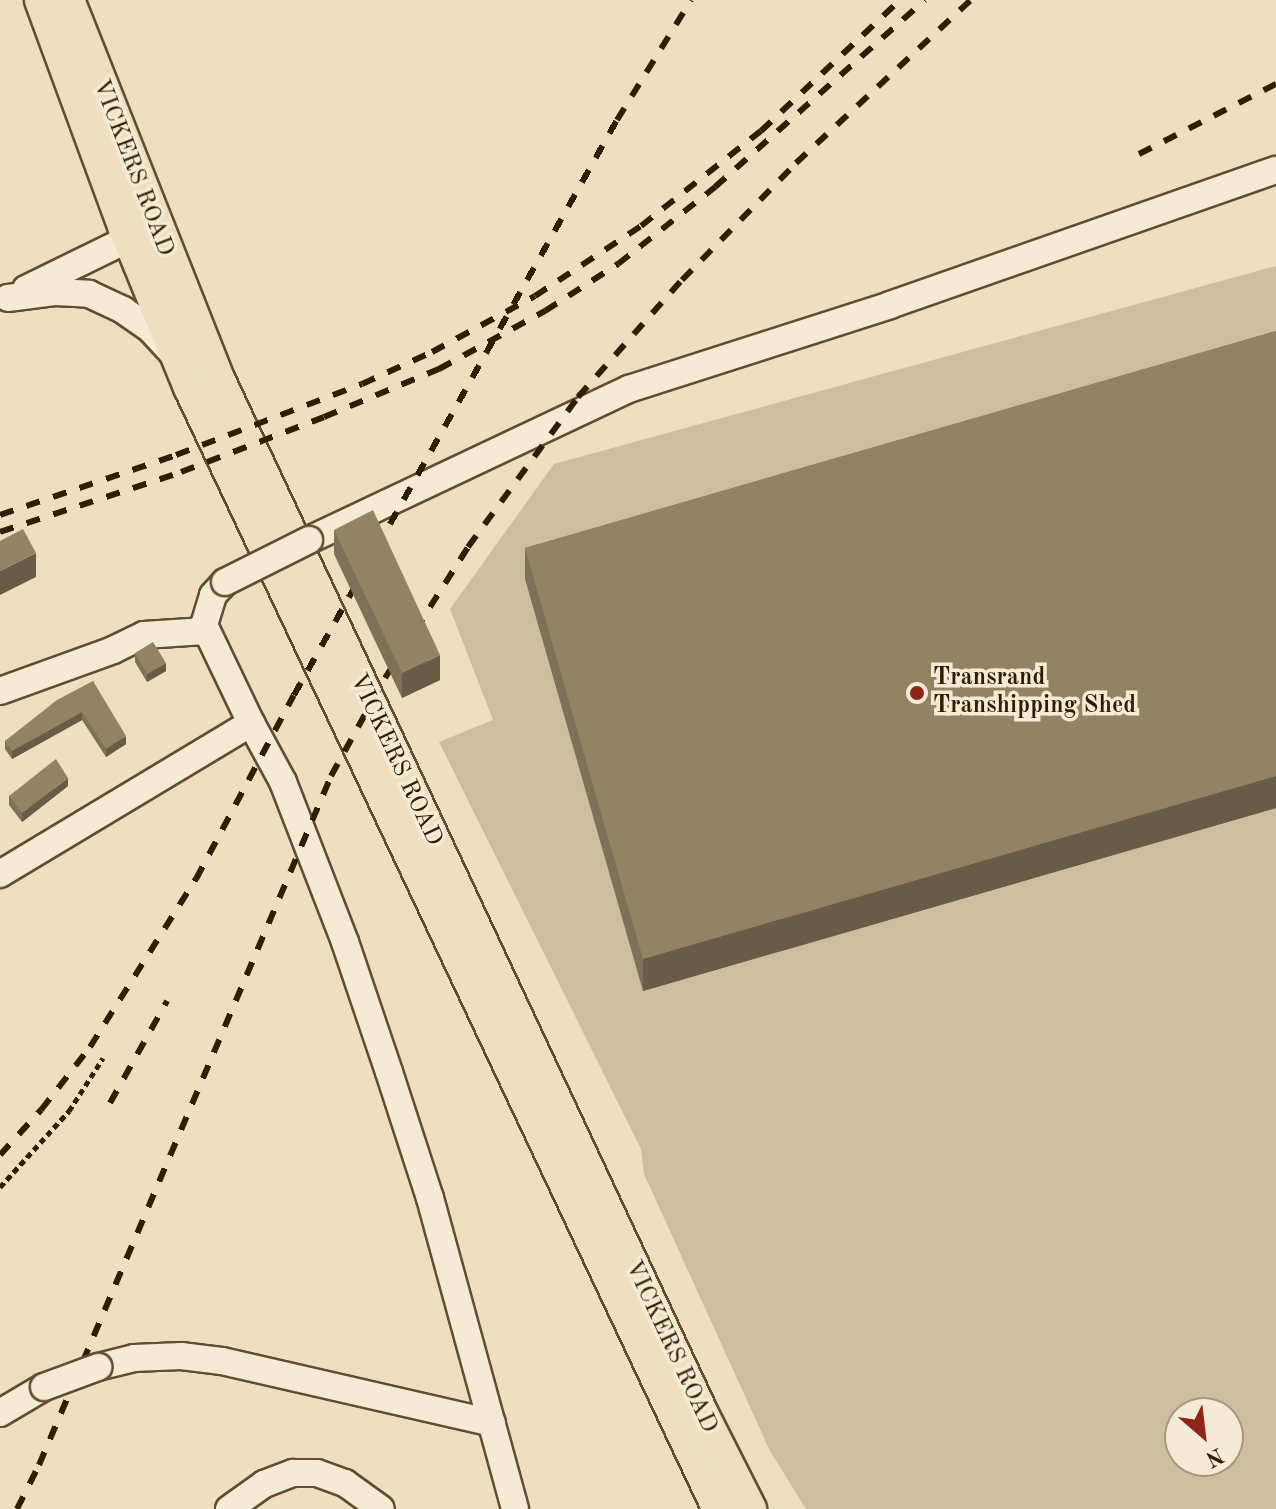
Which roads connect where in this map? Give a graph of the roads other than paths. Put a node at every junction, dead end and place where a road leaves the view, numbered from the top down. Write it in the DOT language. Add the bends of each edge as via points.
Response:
graph roads {
  1 [pos="42,0"];
  2 [pos="67,0"];
  3 [pos="1276,170"];
  4 [pos="136,228"];
  5 [pos="4,300"];
  6 [pos="180,362"];
  7 [pos="205,631"];
  8 [pos="0,691"];
  9 [pos="251,723"];
  10 [pos="0,874"];
  11 [pos="0,1413"];
  12 [pos="492,1423"];
  13 [pos="229,1509"];
  14 [pos="381,1509"];
  15 [pos="515,1509"];
  16 [pos="720,1509"];
  17 [pos="749,1509"];
  1 -- 4 [label="main road, VICKERS ROAD"];
  2 -- 4 [label="main road, VICKERS ROAD"];
  3 -- 7 [label="street, bridge" via="890,305 629,389 225,582 213,595"];
  4 -- 5 [label="street"];
  4 -- 6 [label="main road, VICKERS ROAD"];
  4 -- 17 [label="main road, VICKERS ROAD" via="218,381"];
  5 -- 6 [label="street" via="55,292 89,294 150,329"];
  6 -- 16 [label="main road, VICKERS ROAD"];
  7 -- 8 [label="street" via="144,635"];
  7 -- 9 [label="street"];
  9 -- 10 [label="street"];
  9 -- 12 [label="street" via="283,782 355,971 430,1198"];
  11 -- 12 [label="street, bridge" via="44,1387 98,1367 134,1358 181,1356"];
  12 -- 15 [label="street"];
  13 -- 14 [label="street" via="264,1484 293,1473 317,1473 345,1483"];
}
